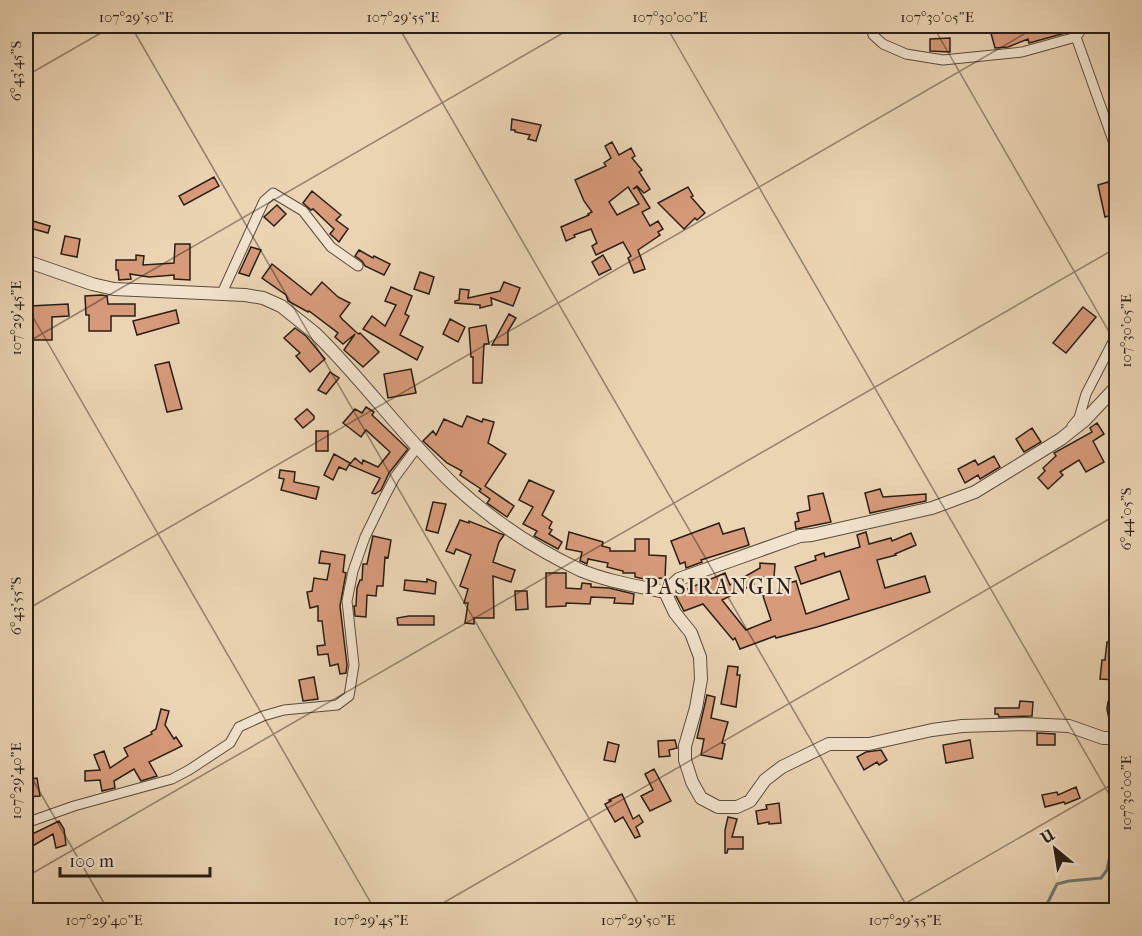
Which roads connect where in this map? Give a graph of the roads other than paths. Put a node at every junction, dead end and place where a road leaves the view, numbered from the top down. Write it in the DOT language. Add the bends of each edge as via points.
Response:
graph roads {
  1 [pos="871,26"];
  2 [pos="1084,26"];
  3 [pos="1076,37"];
  4 [pos="1116,149"];
  5 [pos="26,261"];
  6 [pos="358,267"];
  7 [pos="222,293"];
  8 [pos="1116,336"];
  9 [pos="1116,387"];
  10 [pos="1061,439"];
  11 [pos="418,446"];
  12 [pos="664,592"];
  13 [pos="1116,738"];
  14 [pos="26,823"];
  1 -- 3 [label="street" via="873,36 883,44 906,54 943,60 1022,52"];
  2 -- 3 [label="street"];
  3 -- 4 [label="street"];
  5 -- 7 [label="street" via="114,289"];
  6 -- 7 [label="street" via="331,247 303,211 273,193 264,201"];
  7 -- 11 [label="street" via="271,301 304,322"];
  8 -- 10 [label="street" via="1086,394 1079,418"];
  9 -- 10 [label="street"];
  10 -- 12 [label="street" via="975,492 890,519 800,536 679,579"];
  11 -- 12 [label="street" via="456,486 532,545 603,578"];
  11 -- 14 [label="street" via="384,498 354,571 347,601 354,664 349,696 337,705 262,716 239,727 230,743 172,779"];
  12 -- 13 [label="street" via="691,633 700,657 701,679 685,760 701,798 718,807 737,807 750,801 765,780 782,767 829,744 869,744 962,726 1025,724 1069,726 1103,738"];
}
